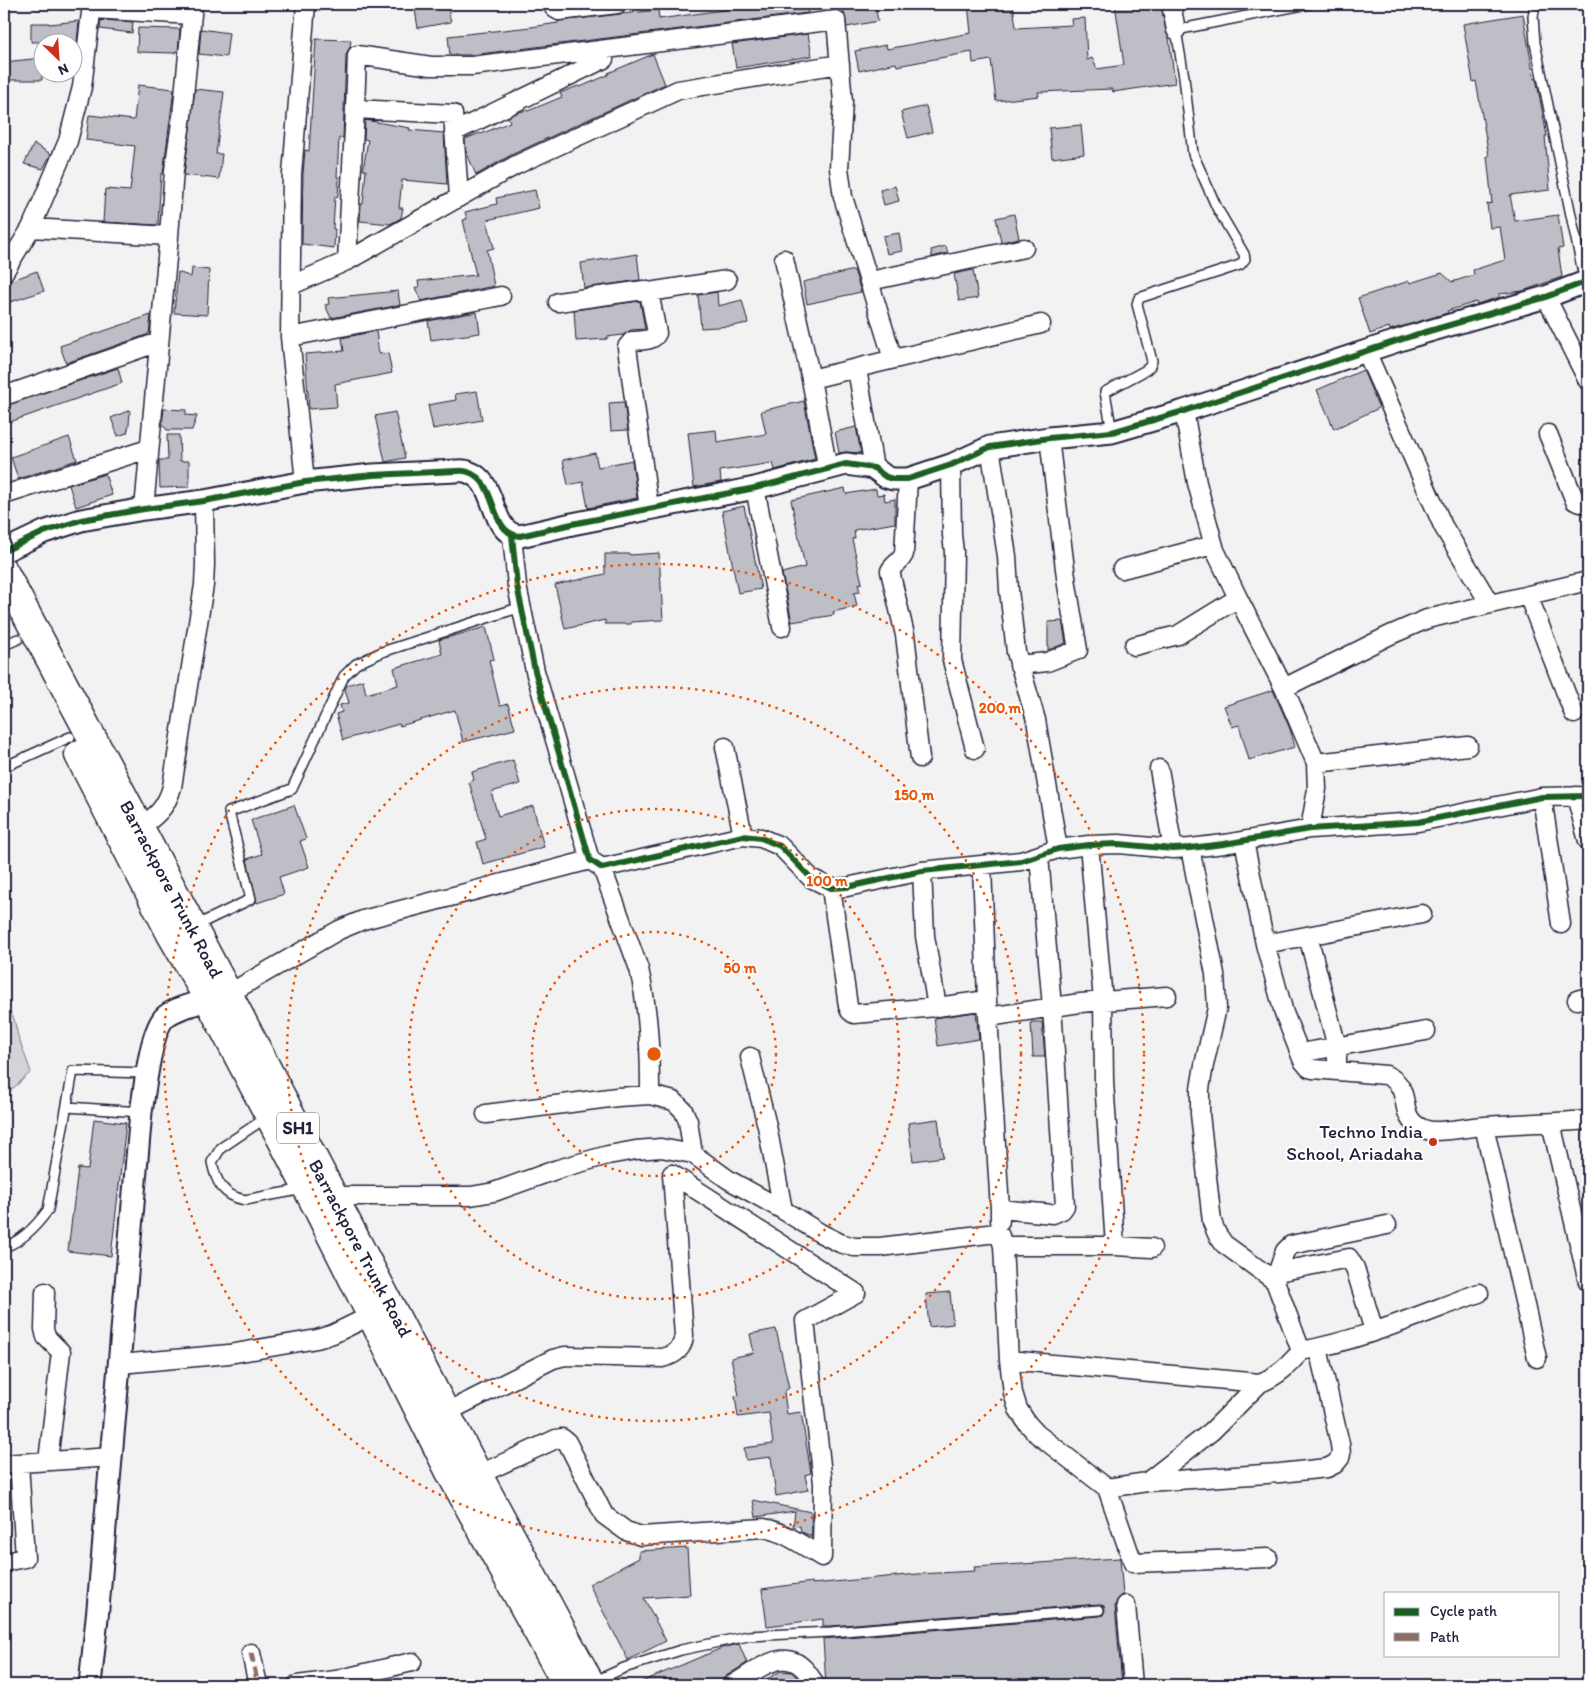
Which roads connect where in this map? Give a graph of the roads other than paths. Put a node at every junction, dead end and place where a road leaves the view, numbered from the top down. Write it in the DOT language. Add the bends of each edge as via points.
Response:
graph roads {
  1 [pos="306,4"];
  2 [pos="553,4"];
  3 [pos="617,4"];
  4 [pos="1171,4"];
  5 [pos="1308,4"];
  6 [pos="1534,4"];
  7 [pos="92,7"];
  8 [pos="193,9"];
  9 [pos="1176,30"];
  10 [pos="604,59"];
  11 [pos="840,64"];
  12 [pos="355,109"];
  13 [pos="454,132"];
  14 [pos="459,198"];
  15 [pos="31,228"];
  16 [pos="169,236"];
  17 [pos="1024,248"];
  18 [pos="784,259"];
  19 [pos="347,260"];
  20 [pos="4,272"];
  21 [pos="727,280"];
  22 [pos="870,281"];
  23 [pos="1587,282"];
  24 [pos="292,286"];
  25 [pos="649,292"];
  26 [pos="501,296"];
  27 [pos="1546,297"];
  28 [pos="558,302"];
  29 [pos="1041,324"];
  30 [pos="290,337"];
  31 [pos="158,342"];
  32 [pos="1366,351"];
  33 [pos="893,359"];
  34 [pos="857,369"];
  35 [pos="811,379"];
  36 [pos="1588,381"];
  37 [pos="4,396"];
  38 [pos="1184,411"];
  39 [pos="1112,432"];
  40 [pos="1548,434"];
  41 [pos="1049,438"];
  42 [pos="990,447"];
  43 [pos="148,449"];
  44 [pos="951,465"];
  45 [pos="874,468"];
  46 [pos="828,470"];
  47 [pos="908,479"];
  48 [pos="304,482"];
  49 [pos="755,488"];
  50 [pos="4,495"];
  51 [pos="204,501"];
  52 [pos="1588,501"];
  53 [pos="649,508"];
  54 [pos="144,509"];
  55 [pos="512,536"];
  56 [pos="1214,545"];
  57 [pos="4,551"];
  58 [pos="1122,569"];
  59 [pos="4,572"];
  60 [pos="1588,581"];
  61 [pos="1528,595"];
  62 [pos="1238,598"];
  63 [pos="1490,604"];
  64 [pos="521,607"];
  65 [pos="4,613"];
  66 [pos="782,627"];
  67 [pos="11,642"];
  68 [pos="1134,646"];
  69 [pos="1020,665"];
  70 [pos="1284,688"];
  71 [pos="1574,714"];
  72 [pos="70,737"];
  73 [pos="1468,746"];
  74 [pos="725,747"];
  75 [pos="975,749"];
  76 [pos="920,758"];
  77 [pos="1316,763"];
  78 [pos="4,767"];
  79 [pos="1159,769"];
  80 [pos="1582,796"];
  81 [pos="1542,797"];
  82 [pos="140,828"];
  83 [pos="1310,829"];
  84 [pos="743,836"];
  85 [pos="1244,841"];
  86 [pos="1588,841"];
  87 [pos="1089,845"];
  88 [pos="1181,848"];
  89 [pos="1058,849"];
  90 [pos="1038,856"];
  91 [pos="596,864"];
  92 [pos="982,865"];
  93 [pos="922,871"];
  94 [pos="831,888"];
  95 [pos="1422,914"];
  96 [pos="1561,924"];
  97 [pos="192,927"];
  98 [pos="1308,936"];
  99 [pos="1265,944"];
  100 [pos="1167,996"];
  101 [pos="219,997"];
  102 [pos="1103,1000"];
  103 [pos="1052,1006"];
  104 [pos="937,1007"];
  105 [pos="988,1008"];
  106 [pos="1426,1031"];
  107 [pos="1337,1047"];
  108 [pos="1300,1053"];
  109 [pos="750,1057"];
  110 [pos="1337,1071"];
  111 [pos="148,1074"];
  112 [pos="650,1095"];
  113 [pos="67,1107"];
  114 [pos="141,1112"];
  115 [pos="486,1114"];
  116 [pos="269,1116"];
  117 [pos="1588,1120"];
  118 [pos="1551,1123"];
  119 [pos="1484,1126"];
  120 [pos="693,1154"];
  121 [pos="307,1189"];
  122 [pos="334,1196"];
  123 [pos="1000,1209"];
  124 [pos="782,1210"];
  125 [pos="1387,1225"];
  126 [pos="1001,1240"];
  127 [pos="1115,1246"];
  128 [pos="4,1247"];
  129 [pos="1152,1248"];
  130 [pos="1276,1276"];
  131 [pos="1588,1282"];
  132 [pos="45,1292"];
  133 [pos="1479,1293"];
  134 [pos="372,1315"];
  135 [pos="1374,1331"];
  136 [pos="1318,1348"];
  137 [pos="1301,1351"];
  138 [pos="1537,1358"];
  139 [pos="1009,1360"];
  140 [pos="120,1364"];
  141 [pos="1260,1383"];
  142 [pos="447,1412"];
  143 [pos="112,1457"];
  144 [pos="48,1461"];
  145 [pos="11,1464"];
  146 [pos="478,1475"];
  147 [pos="1147,1482"];
  148 [pos="1107,1488"];
  149 [pos="1268,1558"];
  150 [pos="4,1562"];
  151 [pos="1126,1605"];
  152 [pos="1099,1610"];
  153 [pos="251,1653"];
  154 [pos="412,1662"];
  155 [pos="90,1685"];
  156 [pos="258,1685"];
  157 [pos="297,1685"];
  158 [pos="582,1685"];
  159 [pos="732,1685"];
  160 [pos="815,1685"];
  161 [pos="1133,1685"];
  1 -- 24 [label="street" via="292,174"];
  2 -- 3 [label="street" via="559,11"];
  4 -- 9 [label="street"];
  5 -- 9 [label="lane"];
  6 -- 23 [label="lane" via="1535,43"];
  7 -- 8 [label="street"];
  7 -- 15 [label="street" via="82,87 68,141"];
  8 -- 16 [label="street"];
  9 -- 39 [label="lane" via="1193,154 1244,259 1240,265 1139,298 1137,304 1152,361 1146,370 1105,392"];
  10 -- 13 [label="street"];
  11 -- 12 [label="street" via="836,20 472,66 430,66 357,55"];
  11 -- 14 [label="street" via="678,90 516,166"];
  11 -- 22 [label="street" via="843,102 839,168 843,197"];
  12 -- 13 [label="street" via="453,114"];
  12 -- 19 [label="street"];
  13 -- 14 [label="street"];
  14 -- 19 [label="street"];
  15 -- 16 [label="street"];
  15 -- 20 [label="street"];
  16 -- 31 [label="street"];
  17 -- 22 [label="street"];
  18 -- 35 [label="street"];
  19 -- 24 [label="street"];
  21 -- 25 [label="street"];
  22 -- 33 [label="street"];
  23 -- 27 [label="street"];
  24 -- 30 [label="street"];
  25 -- 28 [label="street" via="644,290"];
  25 -- 53 [label="street" via="656,336 632,341 627,347"];
  26 -- 30 [label="street"];
  27 -- 32 [label="street"];
  27 -- 36 [label="street"];
  29 -- 33 [label="street"];
  30 -- 48 [label="street"];
  31 -- 37 [label="street"];
  31 -- 43 [label="street"];
  32 -- 38 [label="street"];
  32 -- 63 [label="street" via="1443,526"];
  33 -- 34 [label="street"];
  34 -- 35 [label="street"];
  34 -- 45 [label="street"];
  35 -- 46 [label="street"];
  38 -- 39 [label="street"];
  38 -- 56 [label="street" via="1197,483"];
  39 -- 41 [label="street"];
  40 -- 52 [label="street" via="1575,501"];
  41 -- 42 [label="street"];
  41 -- 69 [label="street" via="1078,650 1047,662"];
  42 -- 44 [label="street"];
  42 -- 69 [label="street"];
  43 -- 50 [label="street"];
  43 -- 54 [label="street"];
  44 -- 47 [label="street"];
  44 -- 75 [label="street" via="954,552 952,660"];
  45 -- 46 [label="street" via="846,464"];
  45 -- 47 [label="street" via="893,479"];
  46 -- 49 [label="street"];
  47 -- 76 [label="street" via="904,554 890,571 905,636"];
  48 -- 51 [label="street"];
  48 -- 55 [label="street" via="373,475 468,472 488,490 502,526"];
  49 -- 53 [label="street"];
  49 -- 66 [label="street"];
  51 -- 54 [label="street"];
  51 -- 82 [label="street" via="204,585 172,787 162,810"];
  53 -- 55 [label="street"];
  54 -- 57 [label="street" via="81,520 44,532"];
  55 -- 64 [label="street"];
  56 -- 58 [label="street"];
  56 -- 62 [label="street"];
  59 -- 82 [label="main road, Barrackpore Trunk Road / SH1"];
  60 -- 61 [label="street"];
  61 -- 63 [label="street"];
  61 -- 71 [label="street"];
  62 -- 68 [label="street" via="1178,634"];
  62 -- 70 [label="street"];
  63 -- 70 [label="street" via="1427,619"];
  64 -- 91 [label="street" via="535,671"];
  64 -- 97 [label="lane" via="382,652 356,664 344,676 292,789 229,812 251,899"];
  65 -- 67 [label="main road, Barrackpore Trunk Road / SH1"];
  67 -- 72 [label="main road, Barrackpore Trunk Road / SH1"];
  69 -- 89 [label="street" via="1036,720"];
  70 -- 77 [label="street"];
  72 -- 78 [label="lane"];
  72 -- 101 [label="main road, Barrackpore Trunk Road / SH1" via="171,934"];
  73 -- 77 [label="street"];
  74 -- 84 [label="street"];
  77 -- 83 [label="street" via="1317,789"];
  79 -- 88 [label="street"];
  80 -- 81 [label="street"];
  80 -- 86 [label="street"];
  81 -- 83 [label="street" via="1418,822"];
  81 -- 96 [label="street"];
  82 -- 97 [label="main road, Barrackpore Trunk Road / SH1"];
  83 -- 85 [label="street"];
  84 -- 91 [label="street"];
  84 -- 94 [label="street" via="761,838 780,846 811,878"];
  85 -- 88 [label="street"];
  85 -- 99 [label="street"];
  87 -- 88 [label="street"];
  87 -- 89 [label="street"];
  87 -- 102 [label="street"];
  88 -- 130 [label="street" via="1215,974 1217,995 1214,1026 1200,1090 1212,1222 1224,1244"];
  89 -- 90 [label="street"];
  90 -- 92 [label="street"];
  90 -- 103 [label="street"];
  91 -- 101 [label="street" via="363,920"];
  91 -- 112 [label="street" via="642,984 650,1033"];
  92 -- 93 [label="street"];
  92 -- 105 [label="street"];
  93 -- 94 [label="street"];
  93 -- 104 [label="street" via="925,936"];
  94 -- 104 [label="street" via="850,1011 860,1015"];
  95 -- 98 [label="street"];
  97 -- 101 [label="main road, Barrackpore Trunk Road / SH1"];
  98 -- 99 [label="street"];
  98 -- 107 [label="street"];
  99 -- 108 [label="street" via="1284,1013"];
  100 -- 102 [label="street"];
  101 -- 111 [label="street" via="181,1007 165,1017 154,1036"];
  101 -- 116 [label="main road, Barrackpore Trunk Road / SH1"];
  101 -- 122 [label="main road, Barrackpore Trunk Road / SH1"];
  102 -- 103 [label="street"];
  102 -- 127 [label="street" via="1104,1081"];
  103 -- 105 [label="street"];
  103 -- 123 [label="street" via="1065,1206 1053,1214"];
  104 -- 105 [label="street"];
  105 -- 123 [label="street"];
  106 -- 107 [label="street"];
  107 -- 108 [label="street"];
  107 -- 110 [label="street"];
  108 -- 110 [label="street" via="1309,1068"];
  109 -- 124 [label="street" via="767,1126"];
  110 -- 119 [label="street" via="1393,1078 1402,1089 1409,1119 1423,1129 1434,1131"];
  111 -- 113 [label="lane" via="73,1070"];
  111 -- 114 [label="street"];
  112 -- 115 [label="street"];
  112 -- 120 [label="street" via="674,1102 683,1110"];
  113 -- 114 [label="lane"];
  113 -- 128 [label="lane" via="48,1210 24,1236"];
  114 -- 140 [label="street"];
  116 -- 121 [label="main road, Barrackpore Trunk Road / SH1"];
  116 -- 121 [label="lane" via="221,1148 212,1162 215,1177 223,1191 245,1200"];
  117 -- 118 [label="street"];
  118 -- 119 [label="street"];
  118 -- 131 [label="street"];
  119 -- 138 [label="street"];
  120 -- 122 [label="street" via="661,1148 636,1150 600,1157 494,1192 471,1196"];
  120 -- 124 [label="street" via="729,1180"];
  121 -- 134 [label="main road, Barrackpore Trunk Road / SH1"];
  122 -- 142 [label="main road, Barrackpore Trunk Road / SH1"];
  123 -- 126 [label="street"];
  124 -- 126 [label="street" via="820,1233 854,1247 880,1247 994,1233"];
  125 -- 130 [label="street" via="1292,1245 1285,1251"];
  126 -- 127 [label="street"];
  126 -- 139 [label="street"];
  127 -- 129 [label="street"];
  130 -- 135 [label="street" via="1348,1258 1355,1268"];
  130 -- 137 [label="street"];
  132 -- 144 [label="street" via="44,1330 61,1352"];
  133 -- 135 [label="street"];
  134 -- 140 [label="street" via="317,1339 229,1354"];
  134 -- 158 [label="main road, Barrackpore Trunk Road / SH1" via="450,1472"];
  135 -- 136 [label="street"];
  136 -- 137 [label="street"];
  136 -- 147 [label="street" via="1340,1444 1341,1454 1335,1464 1327,1468 1280,1473"];
  137 -- 141 [label="street" via="1280,1372"];
  139 -- 141 [label="street"];
  139 -- 148 [label="street" via="1013,1393 1027,1423"];
  140 -- 143 [label="street"];
  141 -- 147 [label="street" via="1212,1431"];
  142 -- 146 [label="main road, Barrackpore Trunk Road / SH1"];
  142 -- 146 [label="street" via="553,1359 565,1356 662,1358 680,1349 684,1335 672,1174 856,1293 805,1321 823,1483 822,1557 774,1529 641,1536 626,1531 598,1507 567,1442 562,1438"];
  143 -- 144 [label="street"];
  143 -- 155 [label="street"];
  144 -- 145 [label="street"];
  145 -- 150 [label="street" via="25,1558"];
  146 -- 158 [label="main road, Barrackpore Trunk Road / SH1"];
  147 -- 148 [label="street"];
  148 -- 149 [label="street" via="1133,1563"];
  151 -- 161 [label="street"];
  152 -- 158 [label="lane" via="748,1636 681,1650"];
  153 -- 156 [label="street"];
  154 -- 157 [label="street" via="336,1680"];
  159 -- 160 [label="street" via="769,1663 784,1659 807,1670"];
}
